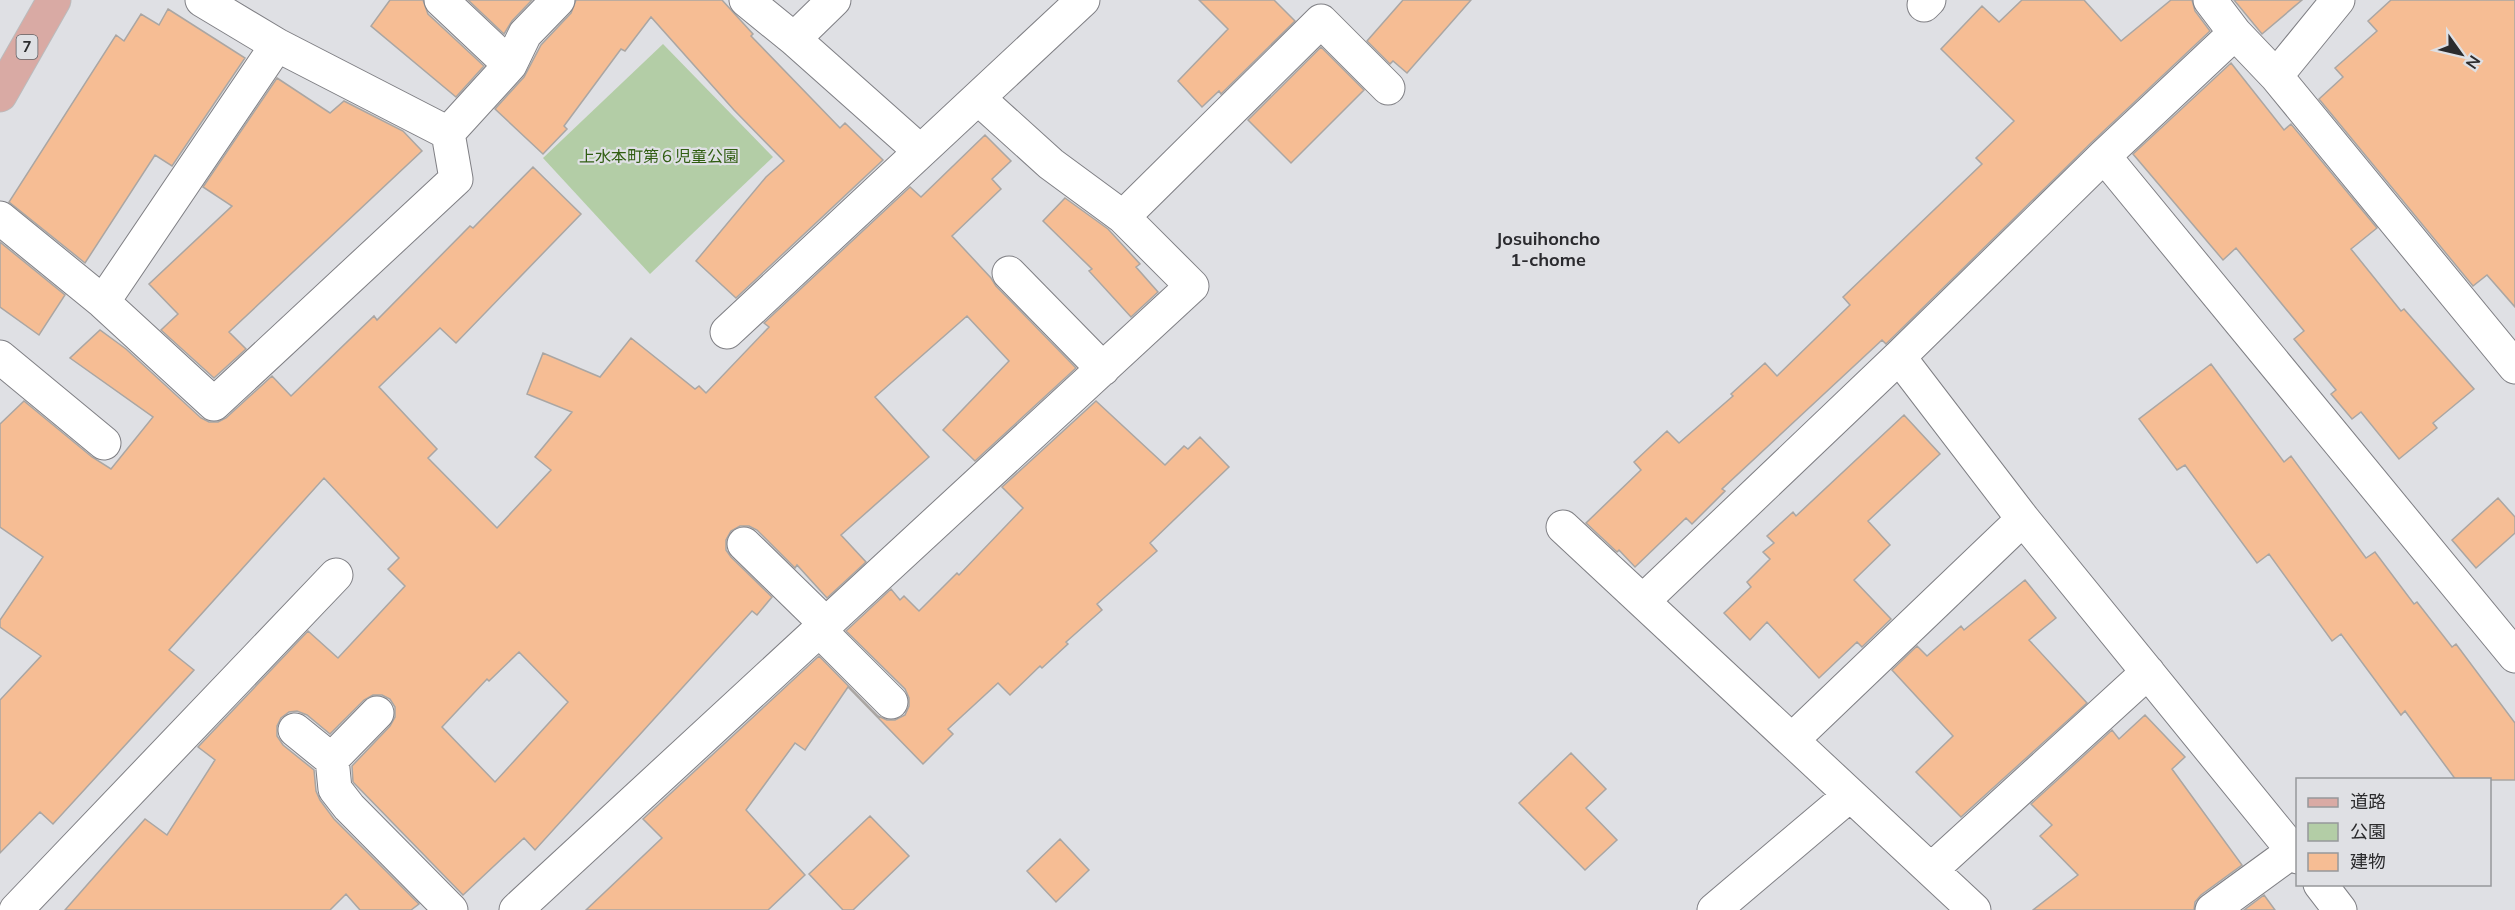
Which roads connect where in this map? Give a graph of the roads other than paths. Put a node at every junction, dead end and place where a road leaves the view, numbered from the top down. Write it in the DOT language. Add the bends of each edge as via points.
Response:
graph roads {
  1 [pos="54,0"];
  2 [pos="202,0"];
  3 [pos="441,0"];
  4 [pos="558,0"];
  5 [pos="746,0"];
  6 [pos="834,0"];
  7 [pos="1083,0"];
  8 [pos="2210,0"];
  9 [pos="2338,0"];
  10 [pos="2235,33"];
  11 [pos="794,39"];
  12 [pos="277,45"];
  13 [pos="510,65"];
  14 [pos="2276,76"];
  15 [pos="1388,88"];
  16 [pos="0,95"];
  17 [pos="978,98"];
  18 [pos="448,133"];
  19 [pos="920,151"];
  20 [pos="2104,156"];
  21 [pos="1123,217"];
  22 [pos="0,218"];
  23 [pos="1009,273"];
  24 [pos="103,302"];
  25 [pos="727,332"];
  26 [pos="0,357"];
  27 [pos="1899,357"];
  28 [pos="2515,367"];
  29 [pos="1102,369"];
  30 [pos="104,443"];
  31 [pos="2023,519"];
  32 [pos="1563,527"];
  33 [pos="744,544"];
  34 [pos="336,575"];
  35 [pos="1643,601"];
  36 [pos="822,627"];
  37 [pos="2515,656"];
  38 [pos="2148,672"];
  39 [pos="891,702"];
  40 [pos="377,712"];
  41 [pos="295,730"];
  42 [pos="1792,740"];
  43 [pos="332,760"];
  44 [pos="1850,795"];
  45 [pos="2295,854"];
  46 [pos="1931,870"];
  47 [pos="2321,886"];
  48 [pos="16,910"];
  49 [pos="451,910"];
  50 [pos="516,910"];
  51 [pos="1713,910"];
  52 [pos="1974,910"];
  53 [pos="2212,910"];
  54 [pos="2340,910"];
  1 -- 16 [label="main road, 7"];
  2 -- 12 [label="street"];
  3 -- 13 [label="street"];
  4 -- 13 [label="street" via="525,34"];
  5 -- 11 [label="street"];
  6 -- 11 [label="street"];
  7 -- 17 [label="street"];
  8 -- 10 [label="street"];
  9 -- 14 [label="street"];
  10 -- 14 [label="street"];
  10 -- 20 [label="street"];
  11 -- 19 [label="street"];
  12 -- 18 [label="street"];
  12 -- 24 [label="street"];
  13 -- 18 [label="street"];
  14 -- 28 [label="street"];
  15 -- 21 [label="street" via="1321,21"];
  17 -- 19 [label="street"];
  17 -- 21 [label="street" via="1051,164"];
  18 -- 24 [label="street" via="456,179 214,404"];
  19 -- 25 [label="street"];
  20 -- 27 [label="street"];
  20 -- 37 [label="street"];
  21 -- 29 [label="street" via="1192,286"];
  22 -- 24 [label="street"];
  23 -- 29 [label="street"];
  26 -- 30 [label="street"];
  27 -- 31 [label="street"];
  27 -- 35 [label="street"];
  29 -- 36 [label="street"];
  31 -- 38 [label="street"];
  31 -- 42 [label="street"];
  32 -- 35 [label="street"];
  33 -- 36 [label="street"];
  34 -- 48 [label="street"];
  35 -- 42 [label="street"];
  36 -- 39 [label="street"];
  36 -- 50 [label="street"];
  38 -- 45 [label="street"];
  38 -- 46 [label="street"];
  40 -- 43 [label="street"];
  41 -- 43 [label="street"];
  42 -- 44 [label="street"];
  43 -- 49 [label="street" via="335,789 349,807"];
  44 -- 46 [label="street"];
  44 -- 51 [label="street"];
  45 -- 53 [label="street"];
  46 -- 52 [label="street"];
  47 -- 54 [label="street"];
}
